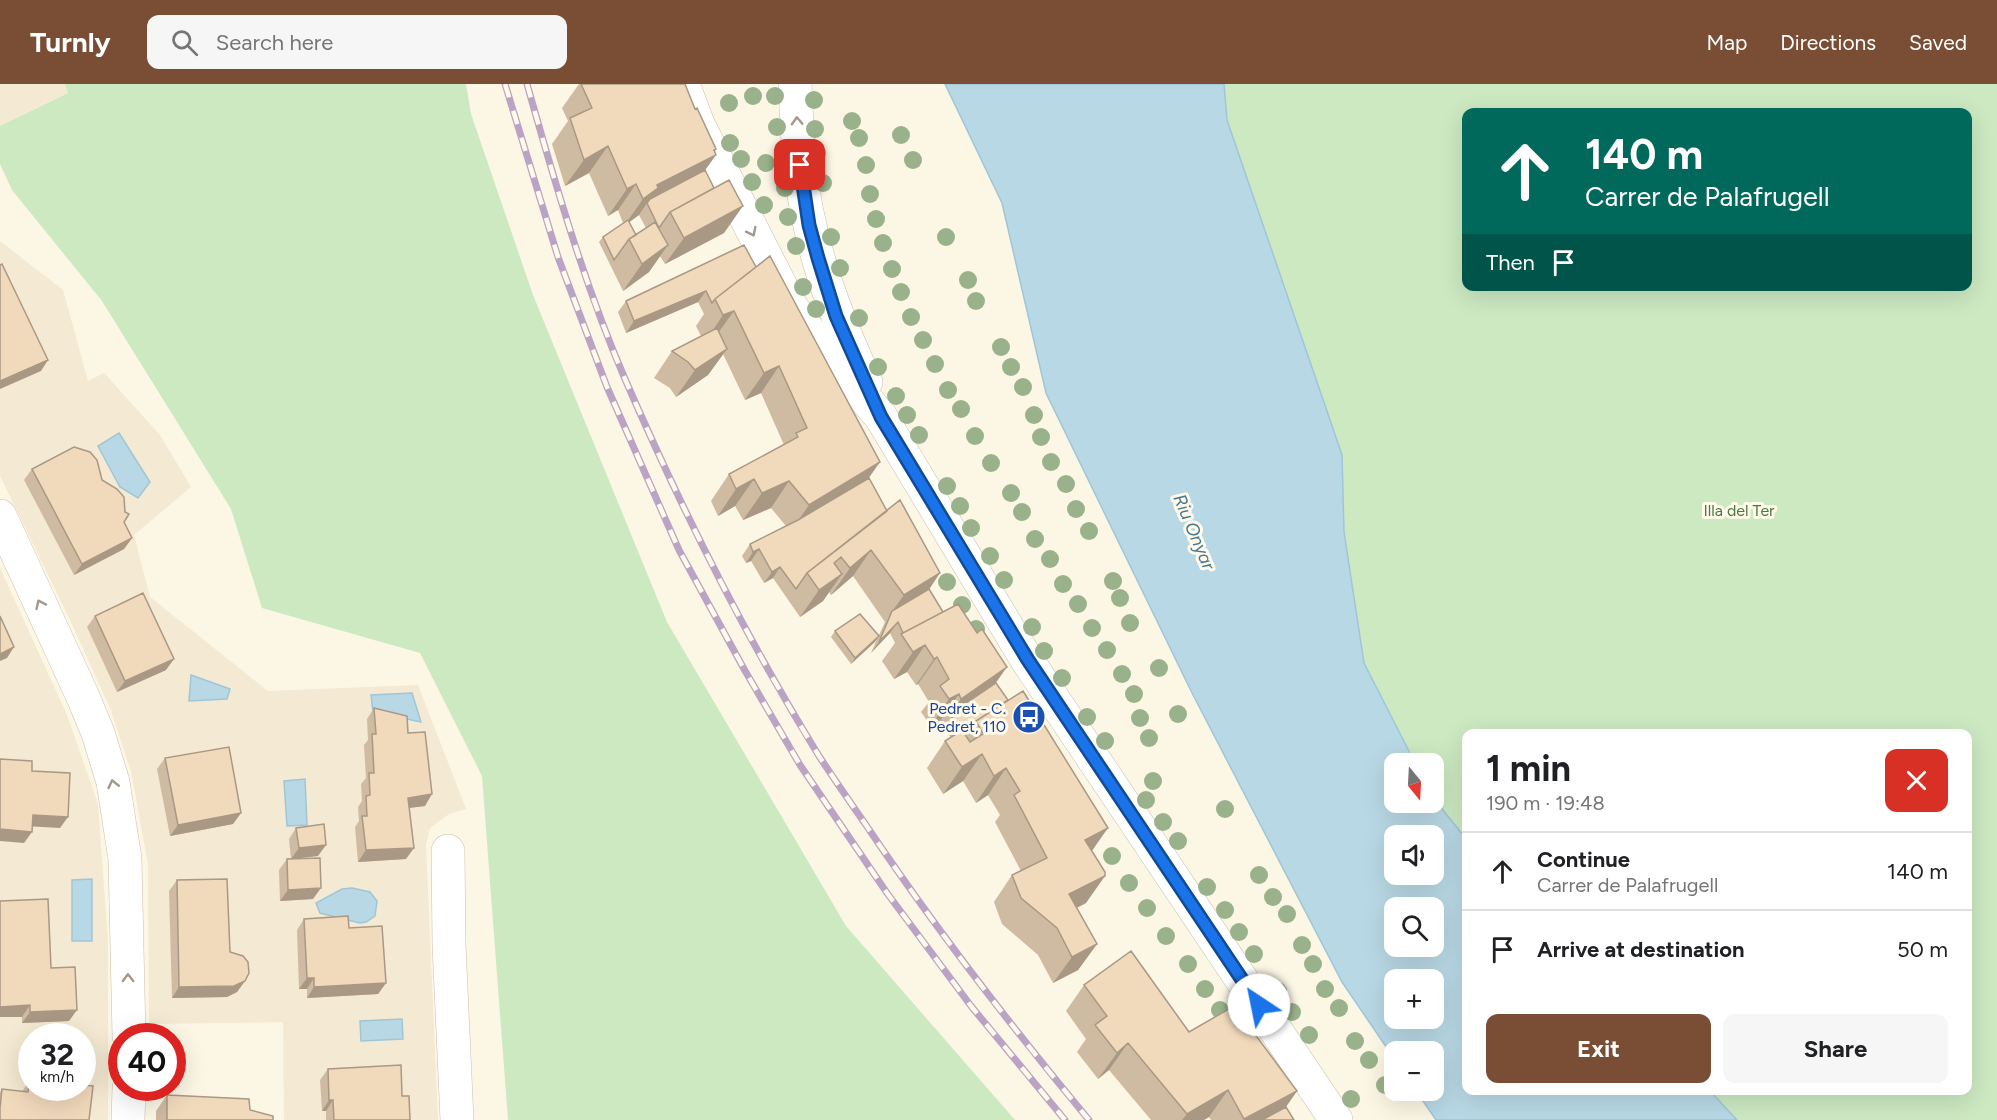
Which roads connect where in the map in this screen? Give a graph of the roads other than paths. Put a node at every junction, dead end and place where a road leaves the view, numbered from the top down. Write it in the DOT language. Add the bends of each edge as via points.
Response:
graph roads {
  1 [pos="683,84"];
  2 [pos="795,84"];
  3 [pos="881,417"];
  4 [pos="0,516"];
  5 [pos="448,851"];
  6 [pos="129,1023"];
  7 [pos="129,1101"];
  8 [pos="128,1120"];
  9 [pos="458,1120"];
  10 [pos="1336,1120"];
  1 -- 3 [label="street, one-way" via="698,124 791,306"];
  3 -- 2 [label="street, one-way" via="836,316 809,225"];
  3 -- 10 [label="street" via="1028,660"];
  6 -- 4 [label="street, one-way" via="125,859 113,782 83,697"];
  5 -- 9 [label="street"];
  7 -- 8 [label="street"];
}
